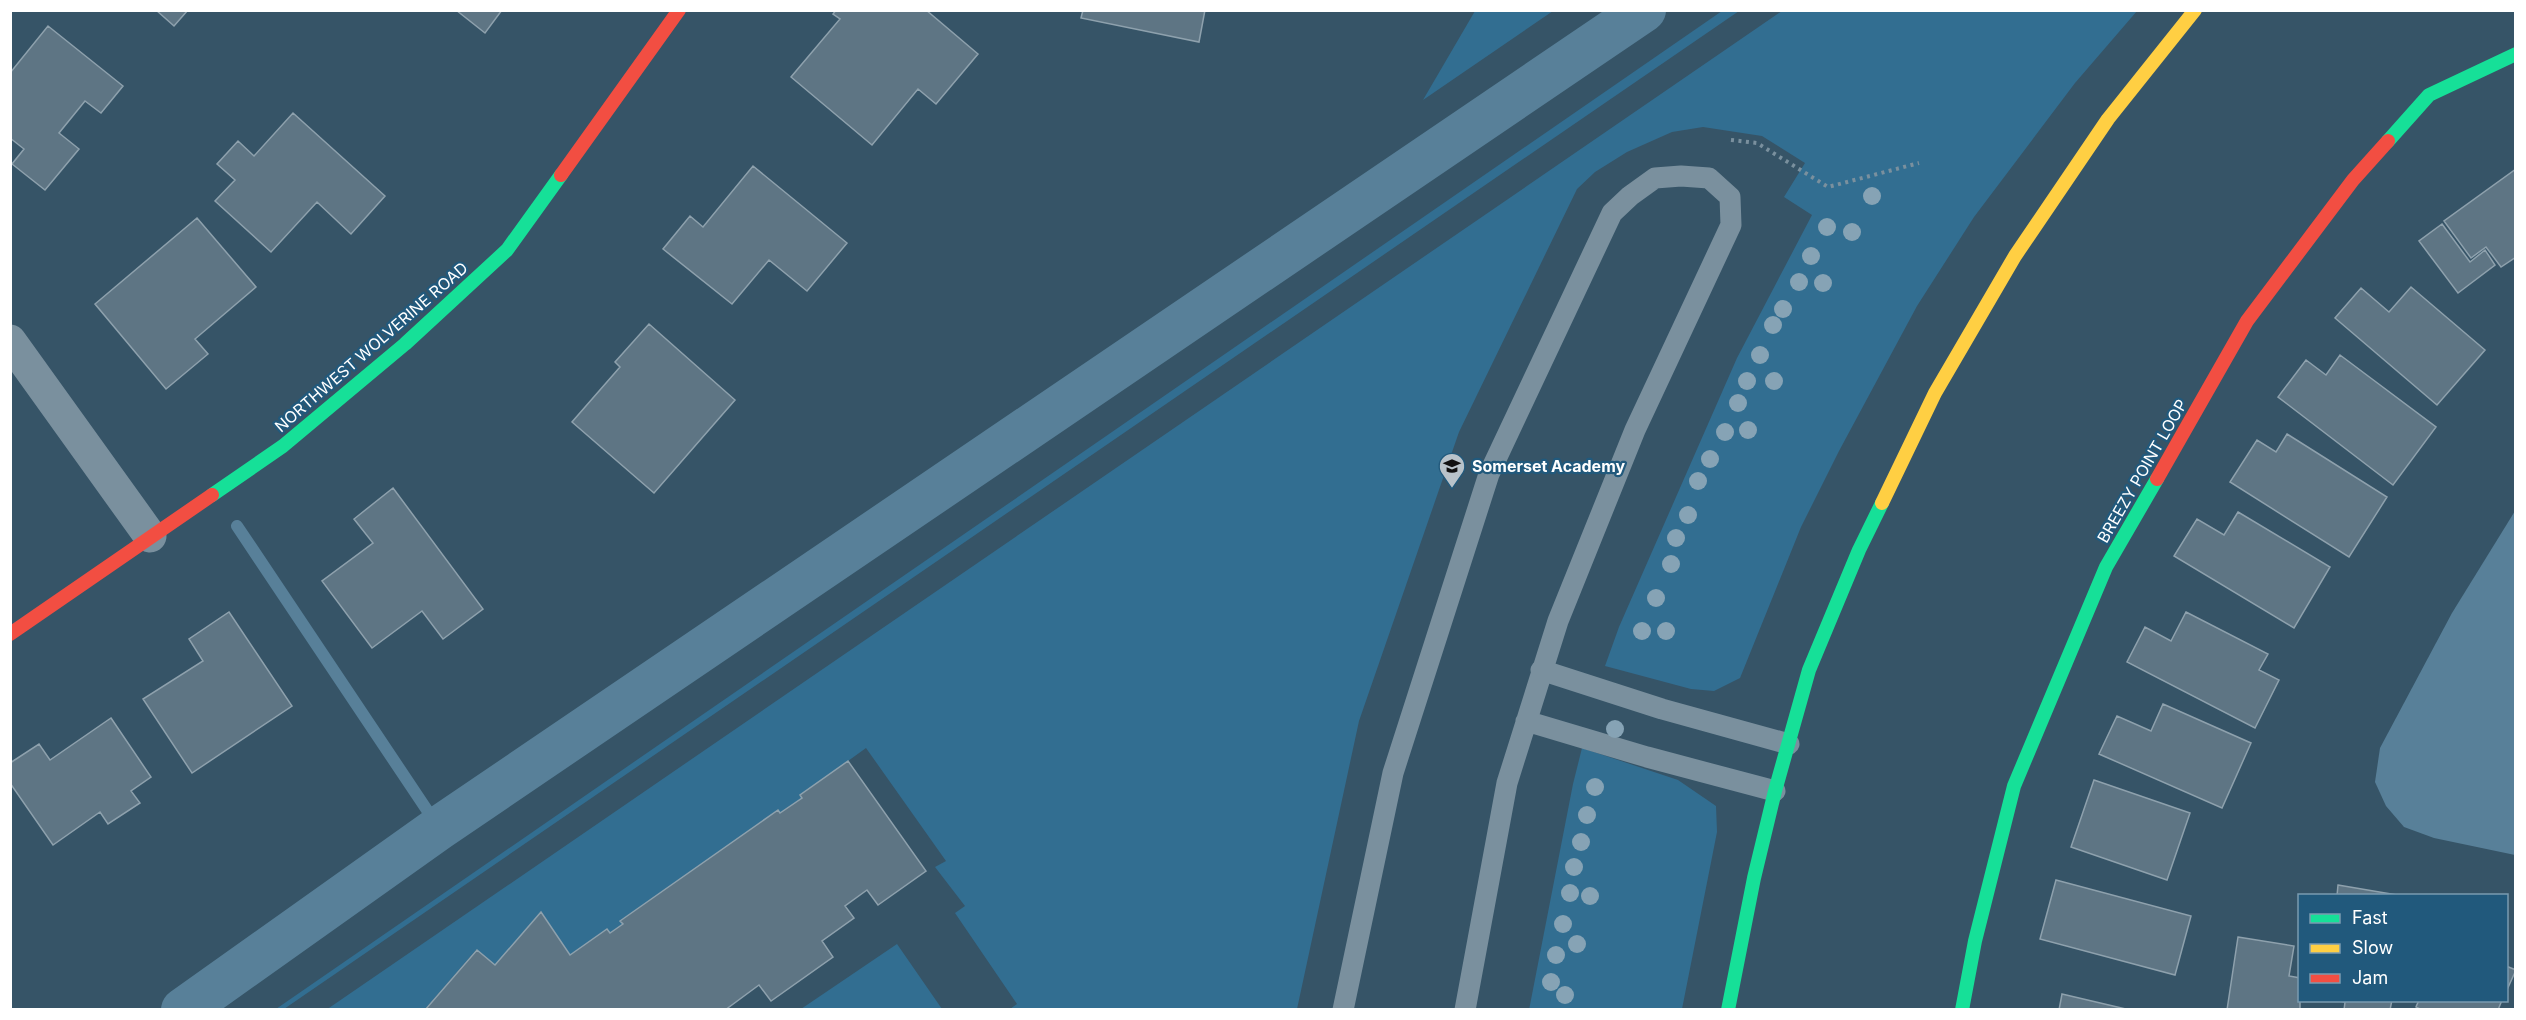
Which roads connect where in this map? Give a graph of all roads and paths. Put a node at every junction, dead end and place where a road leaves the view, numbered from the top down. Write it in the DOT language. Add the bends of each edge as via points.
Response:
graph roads {
  1 [pos="679,10"];
  2 [pos="2195,10"];
  3 [pos="2516,54"];
  4 [pos="1731,140"];
  5 [pos="1919,163"];
  6 [pos="10,341"];
  7 [pos="150,536"];
  8 [pos="10,634"];
  9 [pos="1541,670"];
  10 [pos="1526,721"];
  11 [pos="1789,744"];
  12 [pos="1775,790"];
  13 [pos="1343,1010"];
  14 [pos="1465,1010"];
  15 [pos="1728,1010"];
  16 [pos="1962,1010"];
  1 -- 7 [label="street, NORTHWEST WOLVERINE ROAD" via="507,250 405,344 282,446"];
  2 -- 11 [label="street" via="2108,119 2021,246 1935,393 1859,550 1809,670"];
  3 -- 16 [label="street, BREEZY POINT LOOP" via="2429,94 2353,180 2247,321 2106,567 2014,786"];
  4 -- 5 [label="path" via="1757,143 1828,187"];
  6 -- 7 [label="street"];
  7 -- 8 [label="street, NORTHWEST WOLVERINE ROAD"];
  9 -- 10 [label="lane"];
  9 -- 11 [label="lane"];
  9 -- 13 [label="lane" via="1635,430 1731,225 1730,197 1709,178 1655,178 1612,213 1489,474 1393,773"];
  10 -- 12 [label="lane"];
  10 -- 14 [label="lane" via="1507,783"];
  11 -- 12 [label="street"];
  12 -- 15 [label="street"];
}
